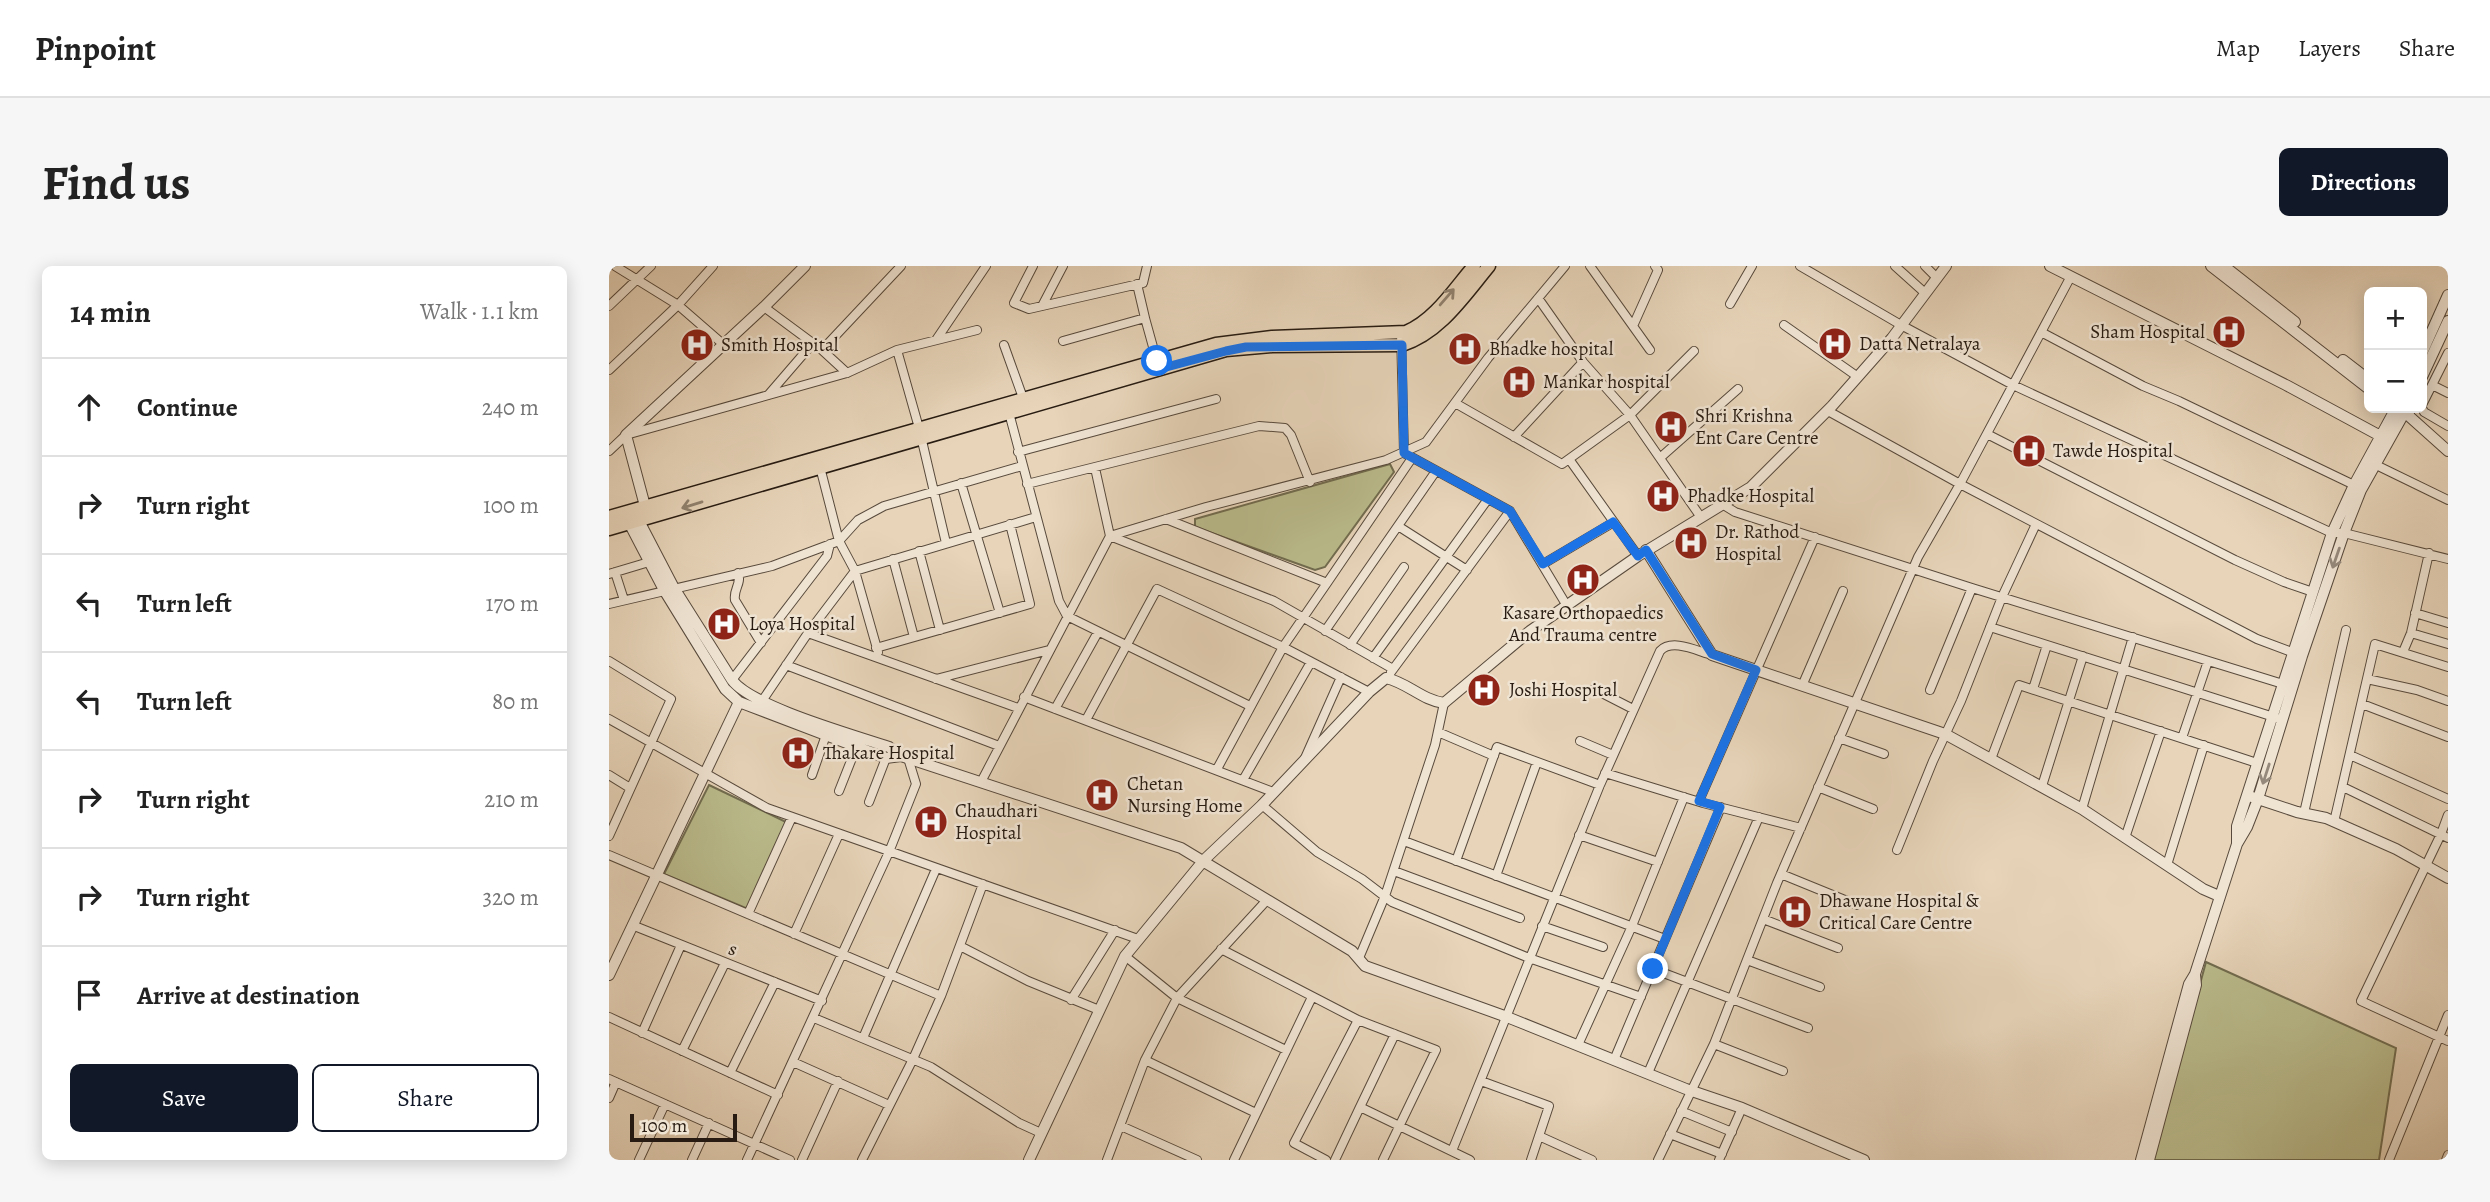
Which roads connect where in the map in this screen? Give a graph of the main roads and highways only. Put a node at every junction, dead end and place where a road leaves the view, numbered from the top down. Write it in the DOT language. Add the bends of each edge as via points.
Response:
graph roads {
  1 [pos="1474,266"];
  2 [pos="1489,266"];
  3 [pos="1402,339"];
  4 [pos="1158,365"];
  5 [pos="1007,408"];
  6 [pos="920,433"];
  7 [pos="634,515"];
  8 [pos="609,517"];
  9 [pos="609,529"];
  3 -- 1 [label="main road, one-way" via="1423,323"];
  2 -- 3 [label="main road" via="1439,324 1417,340"];
  3 -- 4 [label="main road" via="1244,339"];
  4 -- 5 [label="main road"];
  4 -- 5 [label="main road" via="1023,398"];
  5 -- 6 [label="main road"];
  6 -- 7 [label="main road"];
  6 -- 7 [label="main road, one-way" via="820,467"];
  7 -- 8 [label="main road"];
  7 -- 9 [label="main road"];
}
